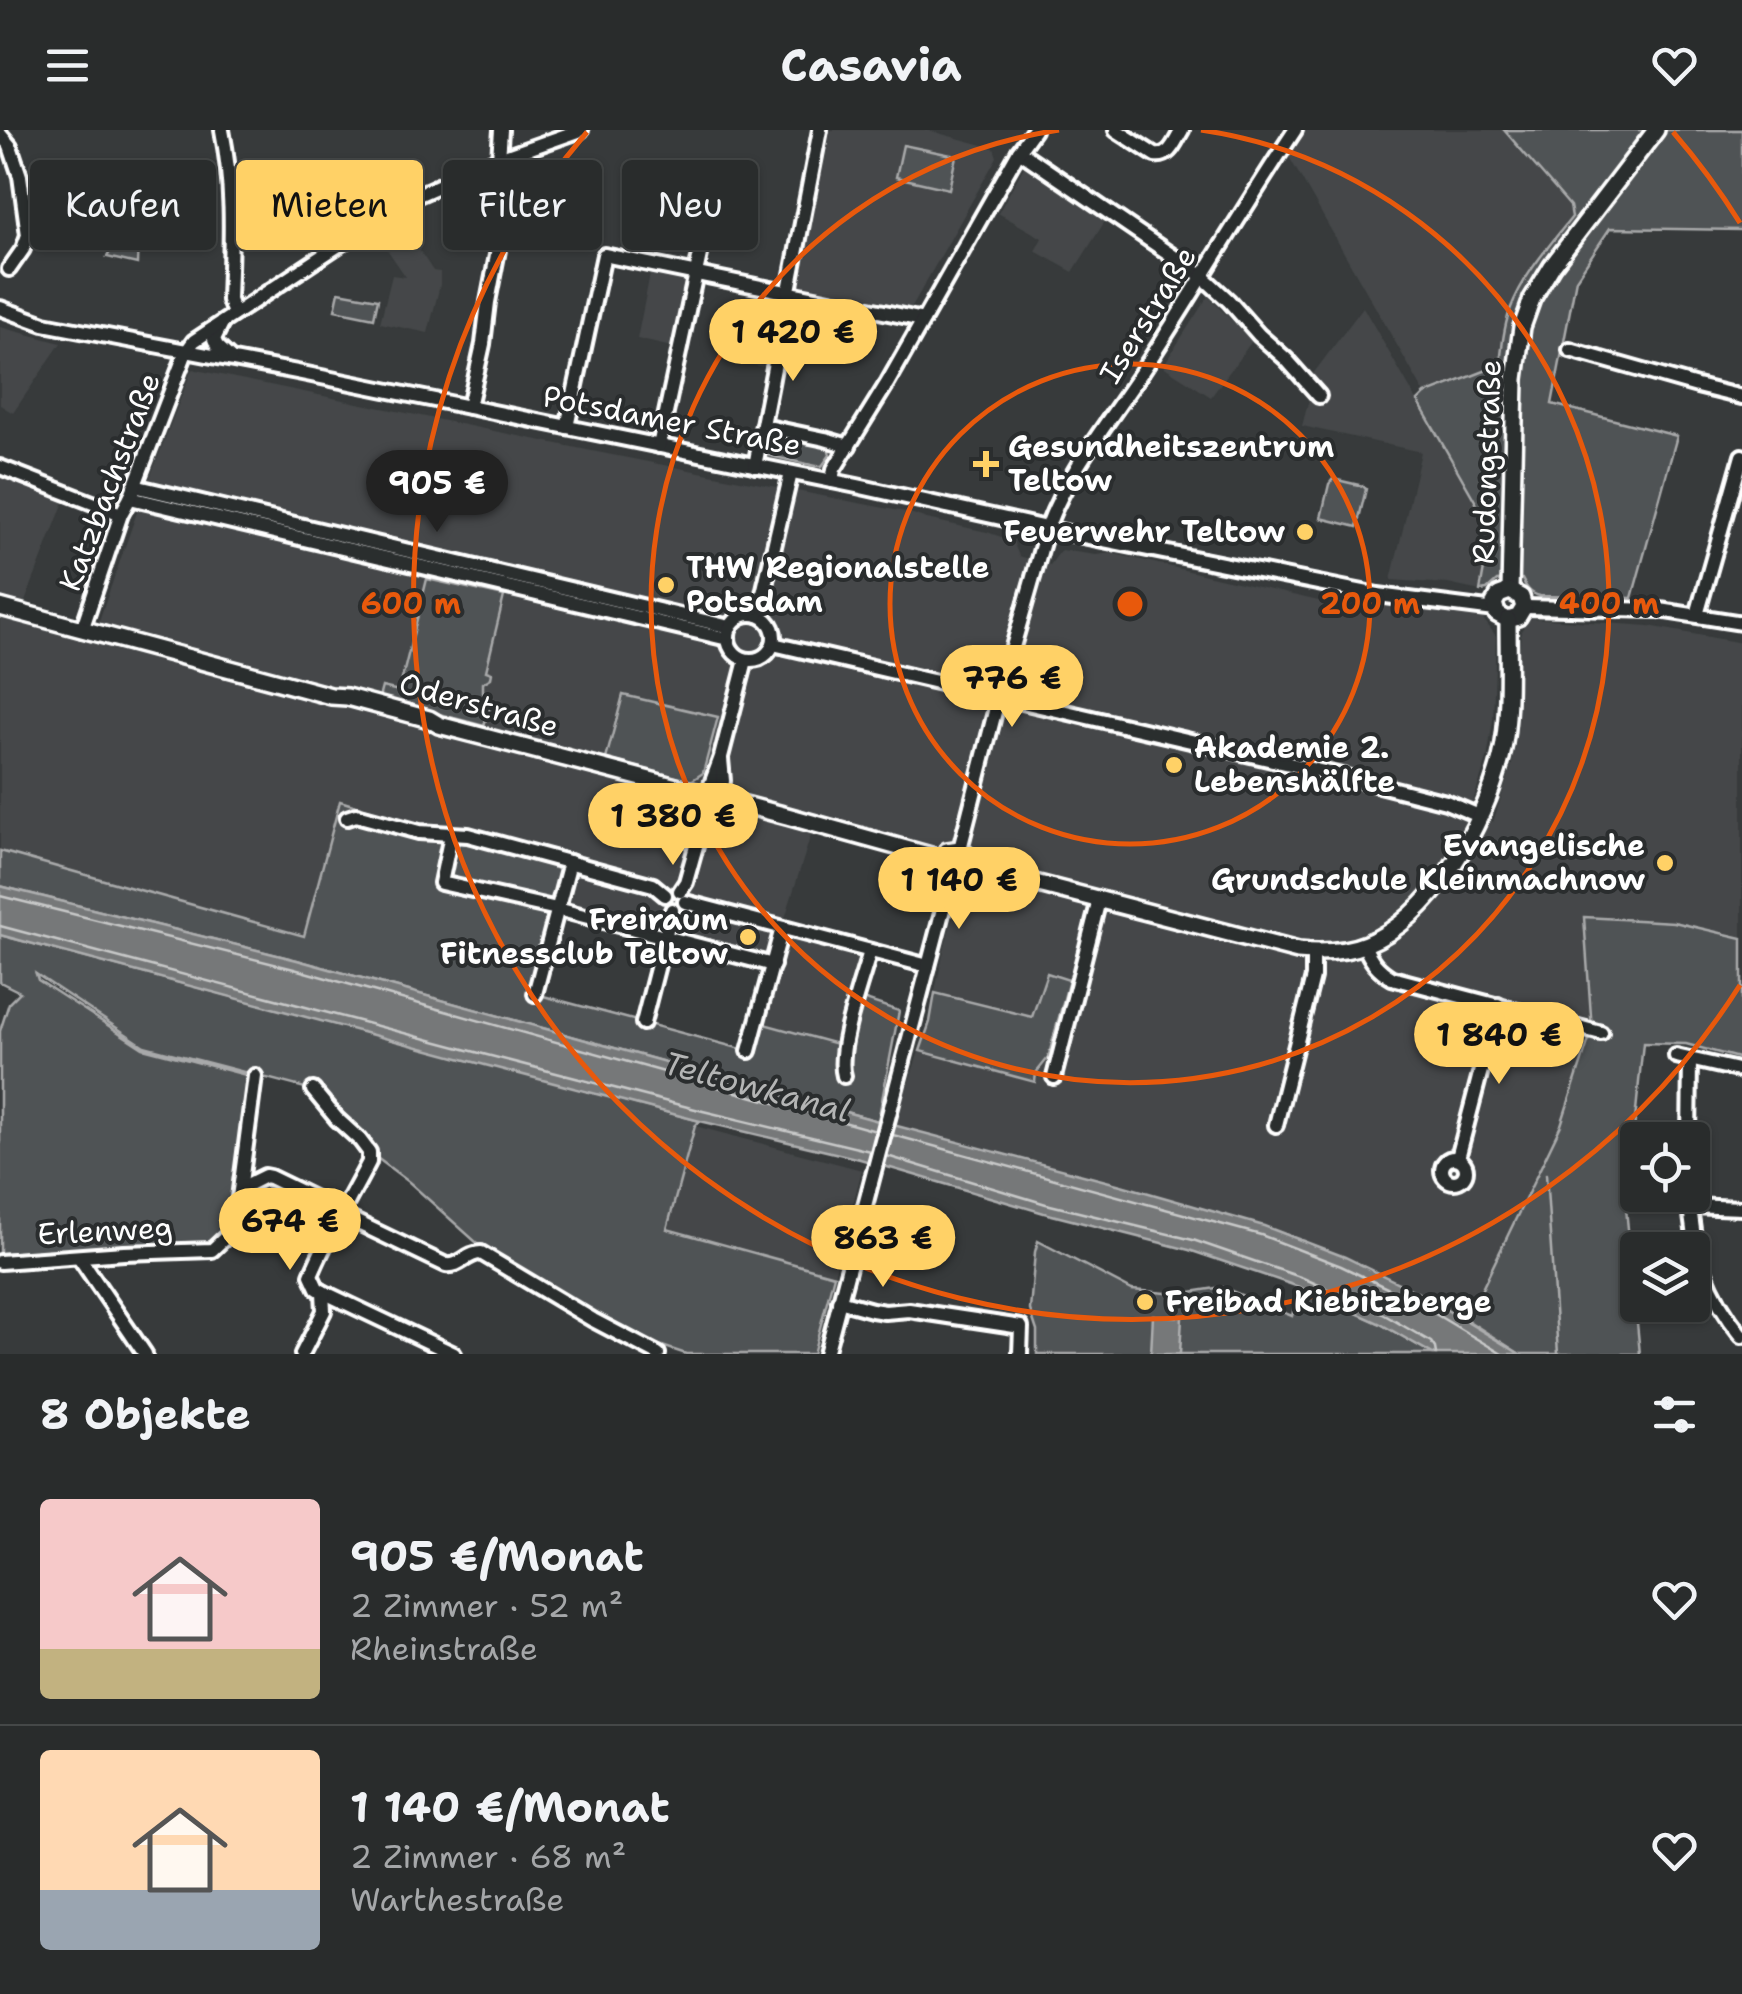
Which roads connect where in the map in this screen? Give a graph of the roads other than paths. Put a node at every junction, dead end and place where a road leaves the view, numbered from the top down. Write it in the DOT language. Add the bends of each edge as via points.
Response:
graph roads {
  1 [pos="222,130"];
  2 [pos="501,130"];
  3 [pos="581,130"];
  4 [pos="820,130"];
  5 [pos="1116,130"];
  6 [pos="1182,130"];
  7 [pos="1295,130"];
  8 [pos="1030,131"];
  9 [pos="1653,133"];
  10 [pos="0,134"];
  11 [pos="1019,152"];
  12 [pos="499,158"];
  13 [pos="701,250"];
  14 [pos="8,268"];
  15 [pos="695,274"];
  16 [pos="1202,276"];
  17 [pos="790,293"];
  18 [pos="0,308"];
  19 [pos="228,318"];
  20 [pos="923,320"];
  21 [pos="1570,350"];
  22 [pos="186,352"];
  23 [pos="233,360"];
  24 [pos="1318,396"];
  25 [pos="1742,396"];
  26 [pos="469,407"];
  27 [pos="763,426"];
  28 [pos="567,427"];
  29 [pos="659,446"];
  30 [pos="849,446"];
  31 [pos="1742,456"];
  32 [pos="755,466"];
  33 [pos="0,467"];
  34 [pos="791,472"];
  35 [pos="832,481"];
  36 [pos="132,492"];
  37 [pos="121,514"];
  38 [pos="1047,528"];
  39 [pos="1502,605"];
  40 [pos="0,607"];
  41 [pos="1524,607"];
  42 [pos="1696,615"];
  43 [pos="758,616"];
  44 [pos="1742,624"];
  45 [pos="82,630"];
  46 [pos="729,633"];
  47 [pos="773,644"];
  48 [pos="746,660"];
  49 [pos="999,696"];
  50 [pos="712,797"];
  51 [pos="1479,816"];
  52 [pos="347,818"];
  53 [pos="451,836"];
  54 [pos="960,849"];
  55 [pos="942,860"];
  56 [pos="570,862"];
  57 [pos="969,866"];
  58 [pos="952,875"];
  59 [pos="665,895"];
  60 [pos="683,896"];
  61 [pos="1099,900"];
  62 [pos="558,908"];
  63 [pos="672,910"];
  64 [pos="782,928"];
  65 [pos="665,936"];
  66 [pos="1364,945"];
  67 [pos="870,950"];
  68 [pos="1313,953"];
  69 [pos="772,964"];
  70 [pos="928,966"];
  71 [pos="536,994"];
  72 [pos="1498,1005"];
  73 [pos="644,1023"];
  74 [pos="1601,1034"];
  75 [pos="749,1052"];
  76 [pos="1742,1071"];
  77 [pos="255,1076"];
  78 [pos="844,1076"];
  79 [pos="1054,1077"];
  80 [pos="313,1090"];
  81 [pos="1688,1122"];
  82 [pos="1276,1125"];
  83 [pos="1458,1158"];
  84 [pos="241,1188"];
  85 [pos="1710,1203"];
  86 [pos="1742,1208"];
  87 [pos="1692,1212"];
  88 [pos="343,1214"];
  89 [pos="79,1257"];
  90 [pos="0,1262"];
  91 [pos="323,1292"];
  92 [pos="839,1301"];
  93 [pos="1742,1336"];
  94 [pos="145,1354"];
  95 [pos="302,1354"];
  96 [pos="454,1354"];
  97 [pos="658,1354"];
  98 [pos="826,1354"];
  99 [pos="1020,1354"];
  1 -- 19 [label="street" via="232,210"];
  2 -- 12 [label="street"];
  3 -- 12 [label="street"];
  4 -- 17 [label="street"];
  5 -- 6 [label="street" via="1161,156"];
  7 -- 16 [label="street, Iserstraße"];
  8 -- 11 [label="street"];
  9 -- 39 [label="main road, Rudongstraße" via="1552,266 1522,328"];
  10 -- 14 [label="street" via="20,176 28,236"];
  11 -- 16 [label="street"];
  11 -- 20 [label="street"];
  12 -- 19 [label="street" via="380,214"];
  12 -- 26 [label="street" via="502,229"];
  13 -- 15 [label="street"];
  15 -- 17 [label="street"];
  15 -- 28 [label="street" via="604,255"];
  15 -- 29 [label="street"];
  16 -- 24 [label="street"];
  16 -- 38 [label="street, Iserstraße" via="1084,454"];
  17 -- 20 [label="street"];
  17 -- 27 [label="street"];
  18 -- 22 [label="street, Potsdamer Straße" via="44,324"];
  19 -- 22 [label="street"];
  19 -- 23 [label="street" via="214,339"];
  20 -- 30 [label="street"];
  21 -- 25 [label="street"];
  22 -- 23 [label="street, Potsdamer Straße"];
  22 -- 36 [label="street, Katzbachstraße"];
  23 -- 26 [label="street, Potsdamer Straße"];
  26 -- 28 [label="street, Potsdamer Straße"];
  27 -- 30 [label="street"];
  27 -- 32 [label="street"];
  28 -- 29 [label="street, Potsdamer Straße"];
  29 -- 32 [label="street, Potsdamer Straße"];
  30 -- 35 [label="street"];
  31 -- 42 [label="street"];
  32 -- 34 [label="street, Potsdamer Straße"];
  33 -- 37 [label="street"];
  34 -- 35 [label="street, Potsdamer Straße"];
  34 -- 43 [label="street"];
  35 -- 38 [label="street, Potsdamer Straße"];
  36 -- 37 [label="street, Katzbachstraße"];
  36 -- 46 [label="street"];
  37 -- 45 [label="street, Katzbachstraße"];
  38 -- 39 [label="street, Potsdamer Straße" via="1334,586"];
  38 -- 49 [label="street, Iserstraße"];
  39 -- 41 [label="main road" via="1518,617"];
  39 -- 51 [label="main road, Rudongstraße" via="1506,720 1502,755"];
  40 -- 45 [label="main road, Oderstraße"];
  41 -- 42 [label="street"];
  42 -- 44 [label="street"];
  43 -- 46 [label="street" via="745,615"];
  43 -- 47 [label="street" via="772,629"];
  45 -- 50 [label="main road, Oderstraße"];
  46 -- 48 [label="street" via="736,654"];
  47 -- 48 [label="street" via="763,657"];
  47 -- 49 [label="street"];
  48 -- 50 [label="street" via="721,757 722,781"];
  49 -- 51 [label="street" via="1380,785"];
  49 -- 54 [label="street, Iserstraße"];
  50 -- 55 [label="main road, Oderstraße"];
  50 -- 60 [label="street"];
  51 -- 66 [label="main road, Rudongstraße" via="1440,882 1406,920"];
  52 -- 53 [label="street"];
  53 -- 56 [label="street"];
  53 -- 62 [label="street" via="440,883"];
  54 -- 55 [label="main road" via="947,851"];
  54 -- 57 [label="main road"];
  55 -- 58 [label="main road"];
  56 -- 59 [label="street" via="653,885"];
  56 -- 62 [label="street"];
  57 -- 58 [label="main road"];
  57 -- 61 [label="main road"];
  58 -- 70 [label="street"];
  59 -- 60 [label="street" via="670,890"];
  59 -- 63 [label="street"];
  60 -- 63 [label="street" via="682,908"];
  60 -- 64 [label="street"];
  61 -- 68 [label="main road"];
  61 -- 79 [label="street"];
  62 -- 65 [label="street"];
  62 -- 71 [label="street"];
  63 -- 65 [label="street"];
  64 -- 67 [label="street"];
  64 -- 69 [label="street"];
  65 -- 69 [label="street"];
  65 -- 73 [label="street"];
  66 -- 68 [label="main road"];
  66 -- 72 [label="street" via="1392,978"];
  67 -- 70 [label="street"];
  67 -- 78 [label="street" via="844,1046"];
  68 -- 82 [label="street" via="1313,977"];
  69 -- 75 [label="street"];
  70 -- 92 [label="street"];
  72 -- 74 [label="street"];
  72 -- 83 [label="street"];
  76 -- 81 [label="street" via="1683,1057"];
  77 -- 84 [label="street"];
  80 -- 88 [label="street" via="369,1152"];
  84 -- 88 [label="street" via="270,1177"];
  84 -- 89 [label="street, Erlenweg" via="236,1221 212,1250"];
  85 -- 86 [label="street"];
  87 -- 93 [label="street" via="1708,1280"];
  88 -- 91 [label="street" via="311,1275"];
  88 -- 97 [label="street" via="446,1266 481,1253"];
  89 -- 90 [label="street, Erlenweg"];
  89 -- 94 [label="street"];
  91 -- 95 [label="street" via="324,1311"];
  91 -- 96 [label="street"];
  92 -- 98 [label="street"];
  92 -- 99 [label="street" via="1022,1327"];
}
